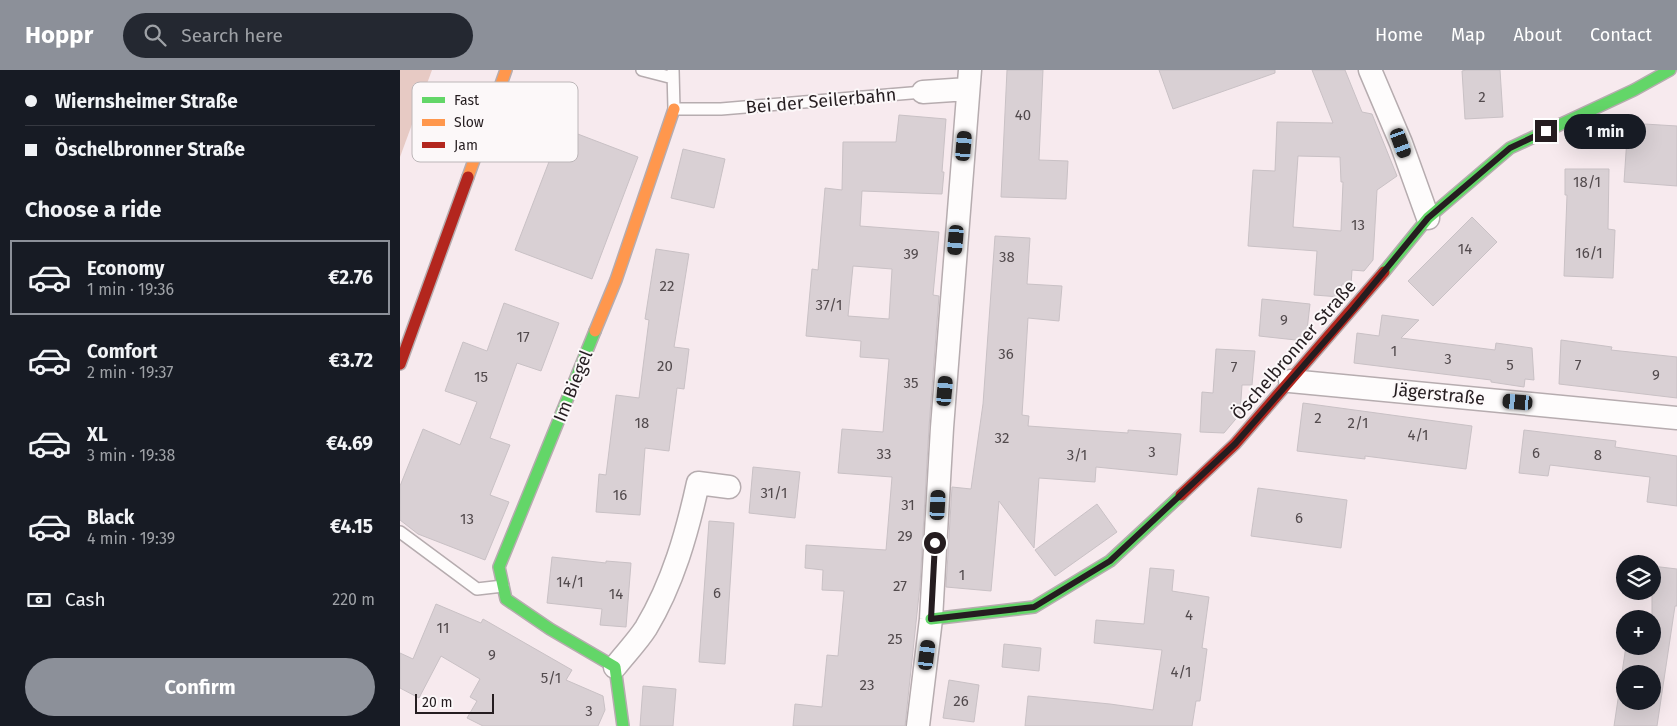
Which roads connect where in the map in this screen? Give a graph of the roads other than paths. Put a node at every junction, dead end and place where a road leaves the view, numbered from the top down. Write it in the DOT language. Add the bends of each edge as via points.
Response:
graph roads {
  1 [pos="506,70"];
  2 [pos="642,70"];
  3 [pos="1370,70"];
  4 [pos="1670,70"];
  5 [pos="673,74"];
  6 [pos="969,80"];
  7 [pos="502,82"];
  8 [pos="923,92"];
  9 [pos="674,109"];
  10 [pos="473,162"];
  11 [pos="1428,218"];
  12 [pos="400,364"];
  13 [pos="1290,381"];
  14 [pos="1677,418"];
  15 [pos="729,487"];
  16 [pos="400,532"];
  17 [pos="503,586"];
  18 [pos="931,619"];
  19 [pos="615,668"];
  20 [pos="623,726"];
  21 [pos="918,726"];
  1 -- 7 [label="street"];
  2 -- 5 [label="lane, Im Biegel"];
  3 -- 11 [label="street"];
  4 -- 11 [label="street, Öschelbronner Straße" via="1510,148"];
  5 -- 9 [label="lane, Im Biegel"];
  6 -- 8 [label="street, Bei der Seilerbahn"];
  6 -- 18 [label="street"];
  8 -- 9 [label="lane, Bei der Seilerbahn" via="721,109"];
  9 -- 17 [label="street, Im Biegel" via="616,280 499,567"];
  10 -- 12 [label="street"];
  11 -- 13 [label="street, Öschelbronner Straße"];
  13 -- 14 [label="street, Jägerstraße"];
  13 -- 18 [label="street, Öschelbronner Straße" via="1235,444 1110,561 1034,607"];
  15 -- 19 [label="street" via="698,483 689,527 673,574 646,628"];
  16 -- 17 [label="lane" via="477,589"];
  17 -- 19 [label="street, Im Biegel" via="506,599"];
  18 -- 21 [label="street"];
  19 -- 20 [label="street"];
}
